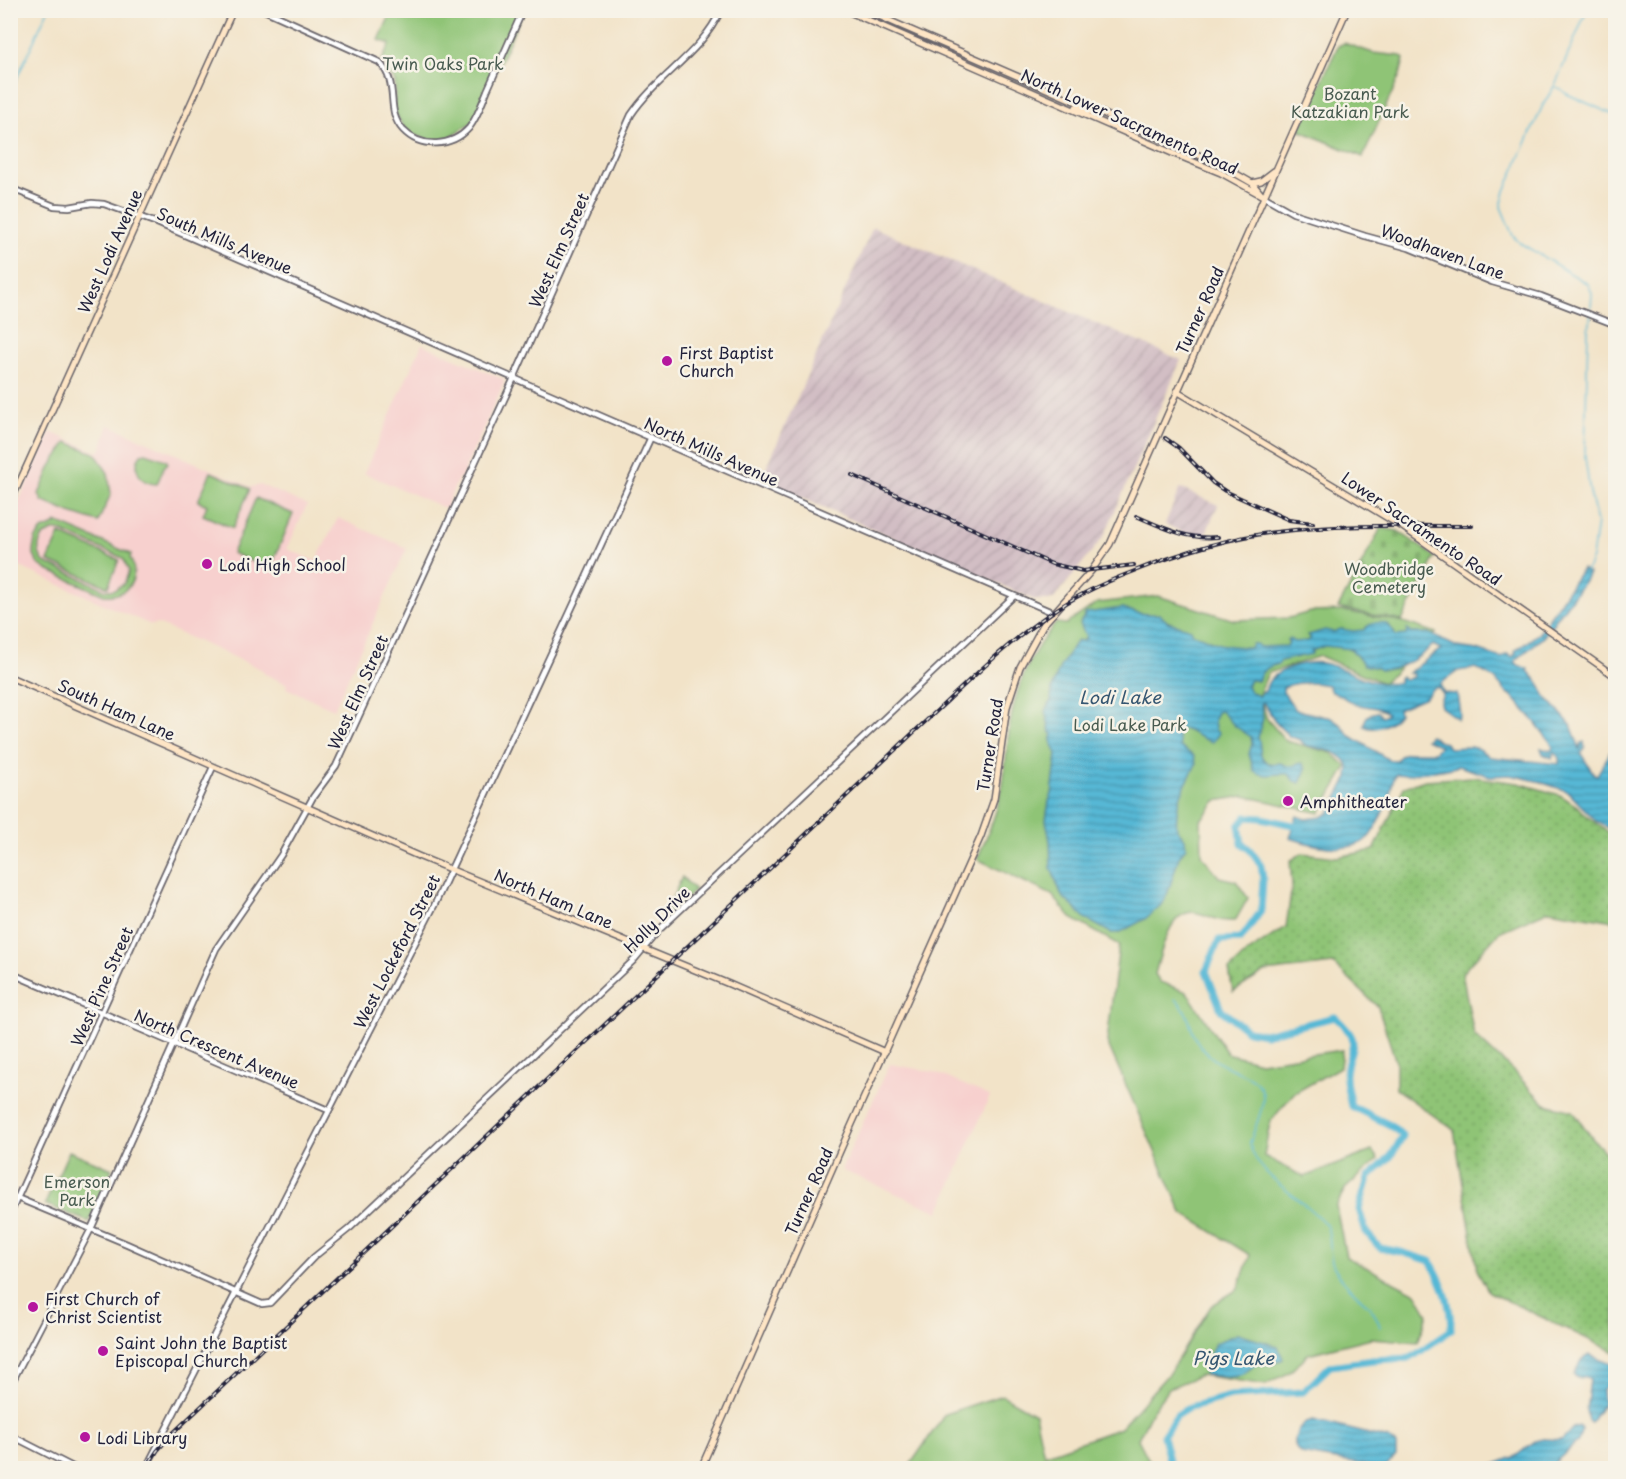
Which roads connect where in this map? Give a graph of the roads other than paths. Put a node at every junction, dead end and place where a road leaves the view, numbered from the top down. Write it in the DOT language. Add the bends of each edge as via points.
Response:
graph roads {
  1 [pos="233,10"];
  2 [pos="264,10"];
  3 [pos="523,10"];
  4 [pos="721,10"];
  5 [pos="845,10"];
  6 [pos="865,10"];
  7 [pos="1347,10"];
  8 [pos="1063,106"];
  9 [pos="1099,112"];
  10 [pos="1096,120"];
  11 [pos="1137,129"];
  12 [pos="1275,170"];
  13 [pos="1252,183"];
  14 [pos="10,188"];
  15 [pos="1263,196"];
  16 [pos="140,218"];
  17 [pos="360,311"];
  18 [pos="1616,325"];
  19 [pos="514,378"];
  20 [pos="1178,391"];
  21 [pos="651,437"];
  22 [pos="10,503"];
  23 [pos="1014,596"];
  24 [pos="1053,613"];
  25 [pos="10,677"];
  26 [pos="1616,677"];
  27 [pos="213,767"];
  28 [pos="307,808"];
  29 [pos="452,870"];
  30 [pos="644,950"];
  31 [pos="10,973"];
  32 [pos="103,1012"];
  33 [pos="174,1043"];
  34 [pos="885,1052"];
  35 [pos="328,1110"];
  36 [pos="10,1195"];
  37 [pos="18,1198"];
  38 [pos="10,1214"];
  39 [pos="91,1229"];
  40 [pos="235,1292"];
  41 [pos="10,1386"];
  42 [pos="10,1435"];
  43 [pos="75,1468"];
  44 [pos="146,1468"];
  45 [pos="701,1468"];
  1 -- 16 [label="main road, West Lodi Avenue"];
  2 -- 3 [label="street" via="379,62 390,78 397,121 416,139 434,143 453,140 473,122"];
  4 -- 19 [label="street, West Elm Street" via="696,49 644,97 631,116"];
  5 -- 8 [label="main road, North Lower Sacramento Road"];
  6 -- 9 [label="main road, North Lower Sacramento Road"];
  7 -- 12 [label="main road, Turner Road"];
  8 -- 9 [label="main road" via="1095,115"];
  8 -- 10 [label="main road, North Lower Sacramento Road"];
  9 -- 11 [label="main road, North Lower Sacramento Road"];
  10 -- 11 [label="main road" via="1104,118"];
  10 -- 15 [label="main road, North Lower Sacramento Road" via="1205,166"];
  11 -- 13 [label="main road, North Lower Sacramento Road" via="1219,164"];
  12 -- 13 [label="main road"];
  12 -- 15 [label="main road, Turner Road"];
  13 -- 15 [label="main road, North Lower Sacramento Road"];
  14 -- 16 [label="street, South Mills Avenue" via="54,206 100,203"];
  15 -- 18 [label="street, Woodhaven Lane" via="1293,213 1408,248"];
  15 -- 20 [label="main road, Turner Road"];
  16 -- 17 [label="street, South Mills Avenue"];
  16 -- 22 [label="main road, West Lodi Avenue"];
  17 -- 19 [label="street, North Mills Avenue"];
  19 -- 21 [label="street, North Mills Avenue"];
  19 -- 28 [label="street, West Elm Street" via="336,766"];
  20 -- 24 [label="main road, Turner Road" via="1107,549"];
  20 -- 26 [label="main road, Lower Sacramento Road" via="1385,515"];
  21 -- 23 [label="street, North Mills Avenue"];
  21 -- 29 [label="street, West Lockeford Street"];
  23 -- 24 [label="street, North Mills Avenue"];
  23 -- 30 [label="street, Holly Drive" via="659,930"];
  24 -- 34 [label="main road, Turner Road" via="1035,638 1013,686 996,790 981,836"];
  25 -- 27 [label="main road, South Ham Lane"];
  27 -- 28 [label="main road, North Ham Lane"];
  27 -- 32 [label="street, West Pine Street"];
  28 -- 29 [label="main road, North Ham Lane"];
  28 -- 33 [label="street, West Elm Street" via="281,855 216,949"];
  29 -- 30 [label="main road, North Ham Lane"];
  29 -- 35 [label="street, West Lockeford Street"];
  30 -- 34 [label="main road, North Ham Lane"];
  30 -- 40 [label="street, Holly Drive" via="350,1228 314,1257 270,1303 262,1304"];
  31 -- 32 [label="street, North Crescent Avenue"];
  32 -- 33 [label="street, North Crescent Avenue"];
  32 -- 37 [label="street, West Pine Street"];
  33 -- 35 [label="street, North Crescent Avenue"];
  33 -- 39 [label="street, West Elm Street"];
  34 -- 45 [label="main road, Turner Road"];
  35 -- 40 [label="street, West Lockeford Street"];
  36 -- 37 [label="street"];
  37 -- 38 [label="street, West Pine Street"];
  37 -- 39 [label="street"];
  39 -- 40 [label="street"];
  39 -- 41 [label="street, West Elm Street"];
  40 -- 44 [label="street, West Lockeford Street"];
  42 -- 43 [label="street"];
}
